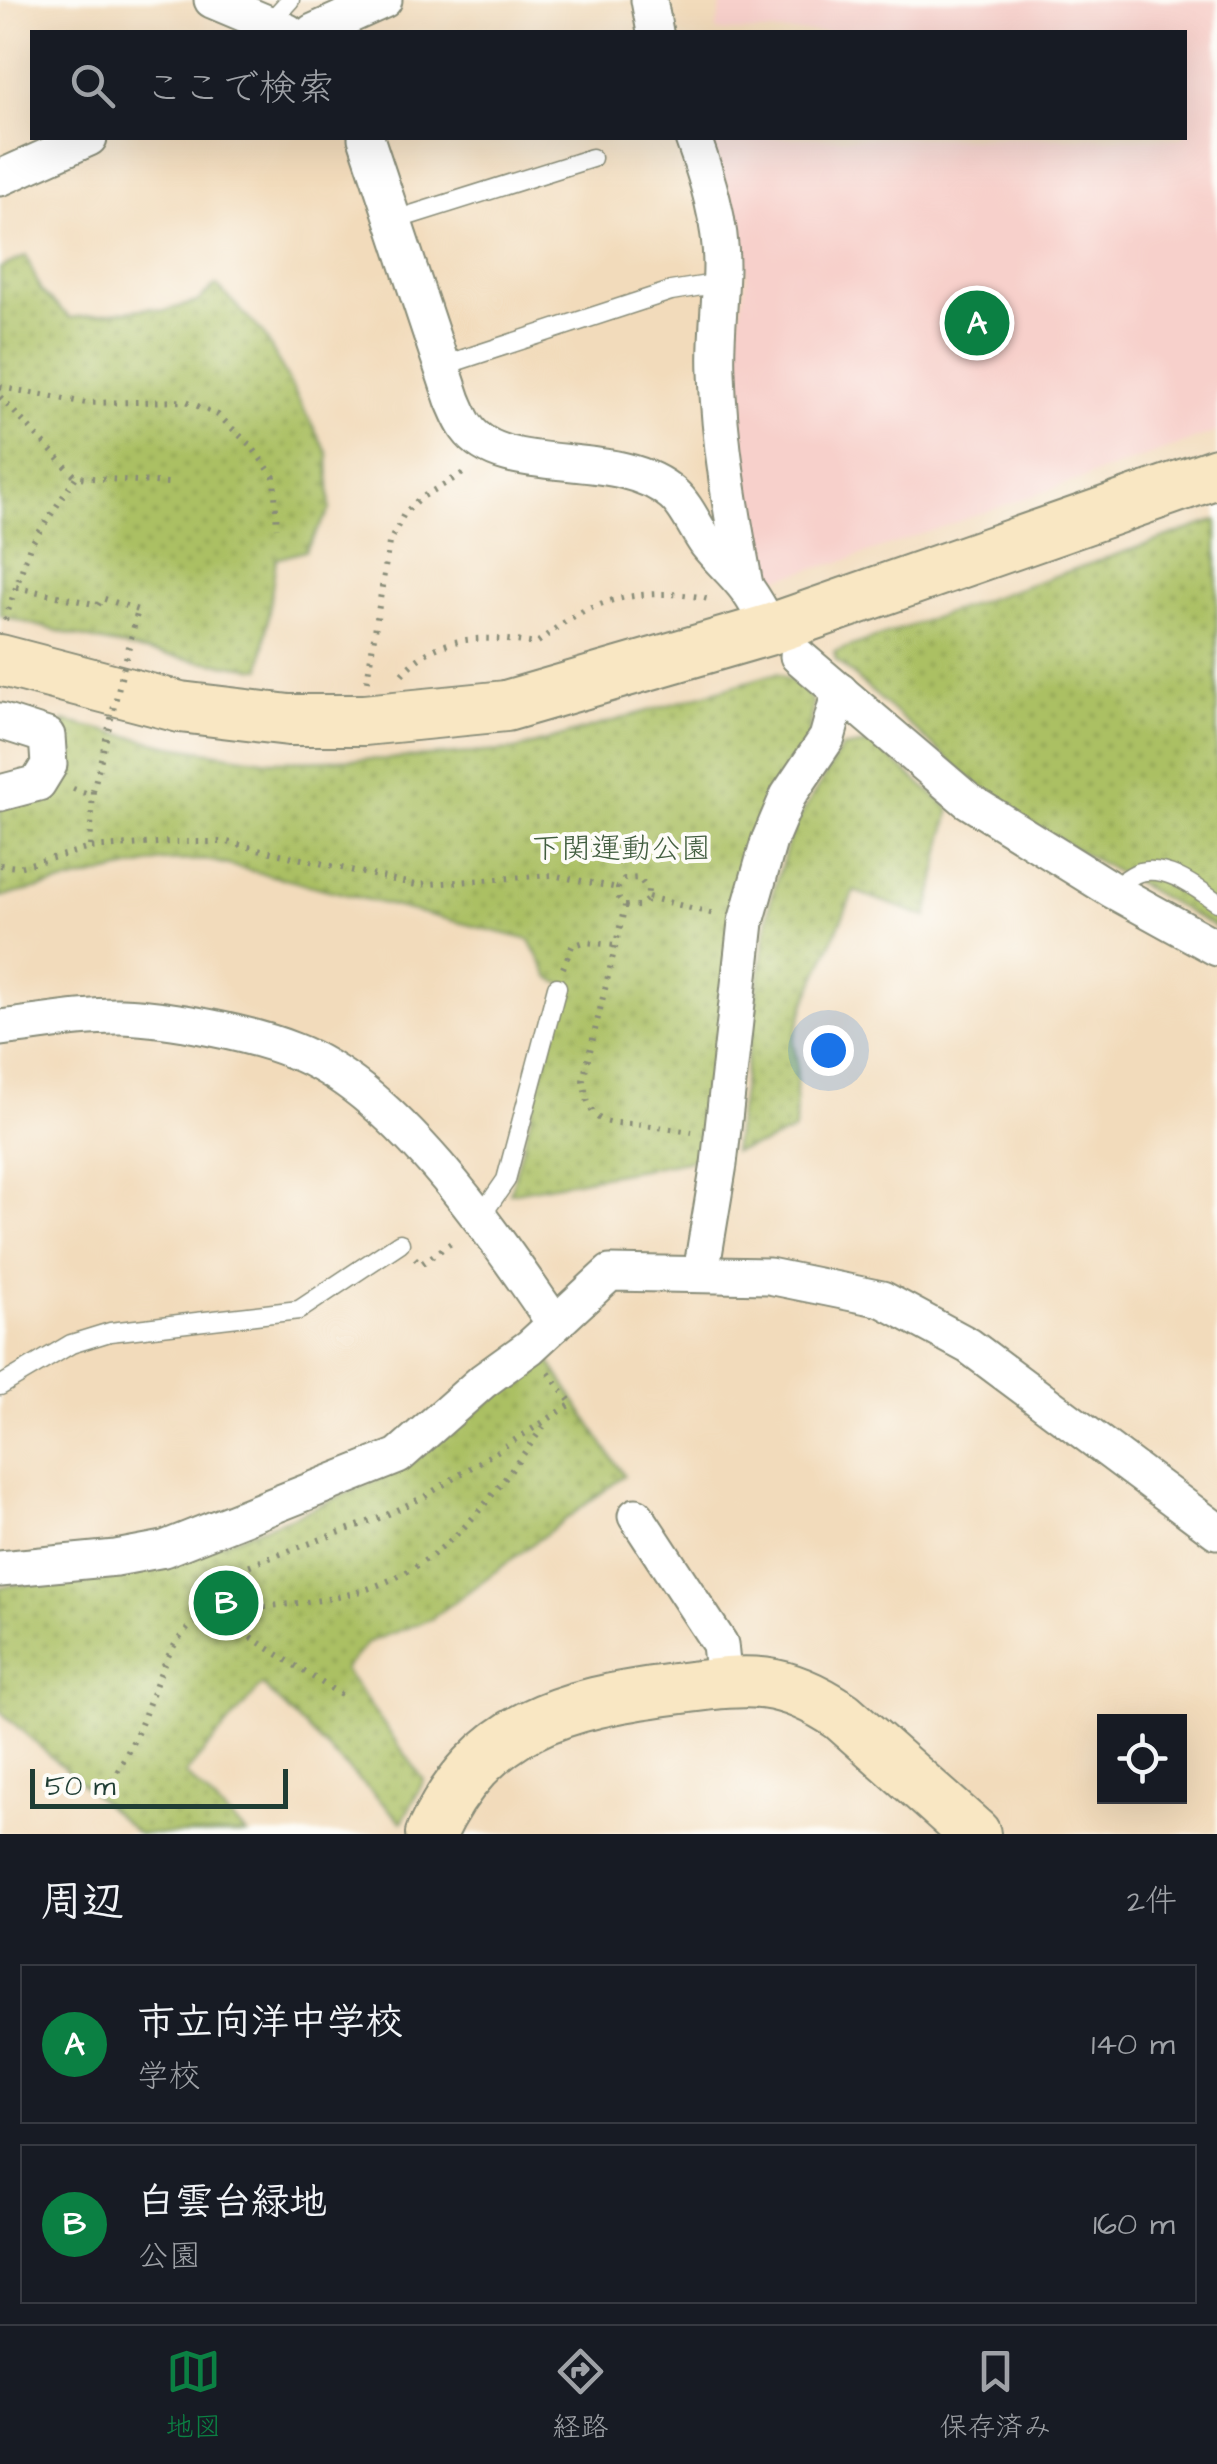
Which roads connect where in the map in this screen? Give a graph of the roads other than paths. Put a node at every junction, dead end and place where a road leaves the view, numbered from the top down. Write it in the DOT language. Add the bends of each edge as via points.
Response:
graph roads {
  1 [pos="212,0"];
  2 [pos="384,0"];
  3 [pos="648,0"];
  4 [pos="282,19"];
  5 [pos="317,30"];
  6 [pos="655,30"];
  7 [pos="85,140"];
  8 [pos="367,140"];
  9 [pos="694,140"];
  10 [pos="592,158"];
  11 [pos="0,178"];
  12 [pos="395,220"];
  13 [pos="720,284"];
  14 [pos="442,366"];
  15 [pos="1217,473"];
  16 [pos="735,594"];
  17 [pos="2,643"];
  18 [pos="785,643"];
  19 [pos="840,692"];
  20 [pos="0,721"];
  21 [pos="0,793"];
  22 [pos="1112,890"];
  23 [pos="1217,902"];
  24 [pos="1217,948"];
  25 [pos="557,987"];
  26 [pos="0,1028"];
  27 [pos="481,1216"];
  28 [pos="400,1242"];
  29 [pos="701,1274"];
  30 [pos="555,1324"];
  31 [pos="0,1386"];
  32 [pos="636,1516"];
  33 [pos="1217,1531"];
  34 [pos="0,1568"];
  35 [pos="724,1683"];
  36 [pos="430,1834"];
  37 [pos="975,1834"];
  1 -- 4 [label="street"];
  2 -- 5 [label="street"];
  3 -- 6 [label="street"];
  7 -- 11 [label="street"];
  8 -- 12 [label="street"];
  9 -- 13 [label="street" via="708,179"];
  10 -- 12 [label="lane"];
  12 -- 14 [label="street"];
  13 -- 14 [label="lane" via="671,291"];
  13 -- 16 [label="street" via="717,378"];
  14 -- 16 [label="street" via="467,428 490,448 593,463 673,494"];
  15 -- 18 [label="street"];
  16 -- 18 [label="street"];
  17 -- 18 [label="street" via="180,706 289,720 506,706"];
  18 -- 19 [label="street"];
  19 -- 22 [label="street" via="967,800"];
  19 -- 29 [label="street" via="827,738 788,796 769,842 746,922"];
  20 -- 21 [label="street" via="46,736 49,765 38,783"];
  22 -- 23 [label="lane" via="1139,872 1156,872 1182,878"];
  22 -- 24 [label="street"];
  25 -- 27 [label="lane" via="506,1180"];
  26 -- 27 [label="street" via="120,1016 294,1051 336,1073 388,1115"];
  27 -- 30 [label="street"];
  28 -- 31 [label="lane" via="299,1310 110,1332 70,1344"];
  29 -- 30 [label="street" via="610,1273"];
  29 -- 33 [label="street" via="822,1285 913,1313 969,1346"];
  30 -- 34 [label="street" via="398,1456 164,1549"];
  32 -- 35 [label="street" via="720,1644"];
  35 -- 36 [label="street" via="594,1701 541,1720 478,1764 454,1790"];
  35 -- 37 [label="street" via="771,1682 822,1702"];
}
